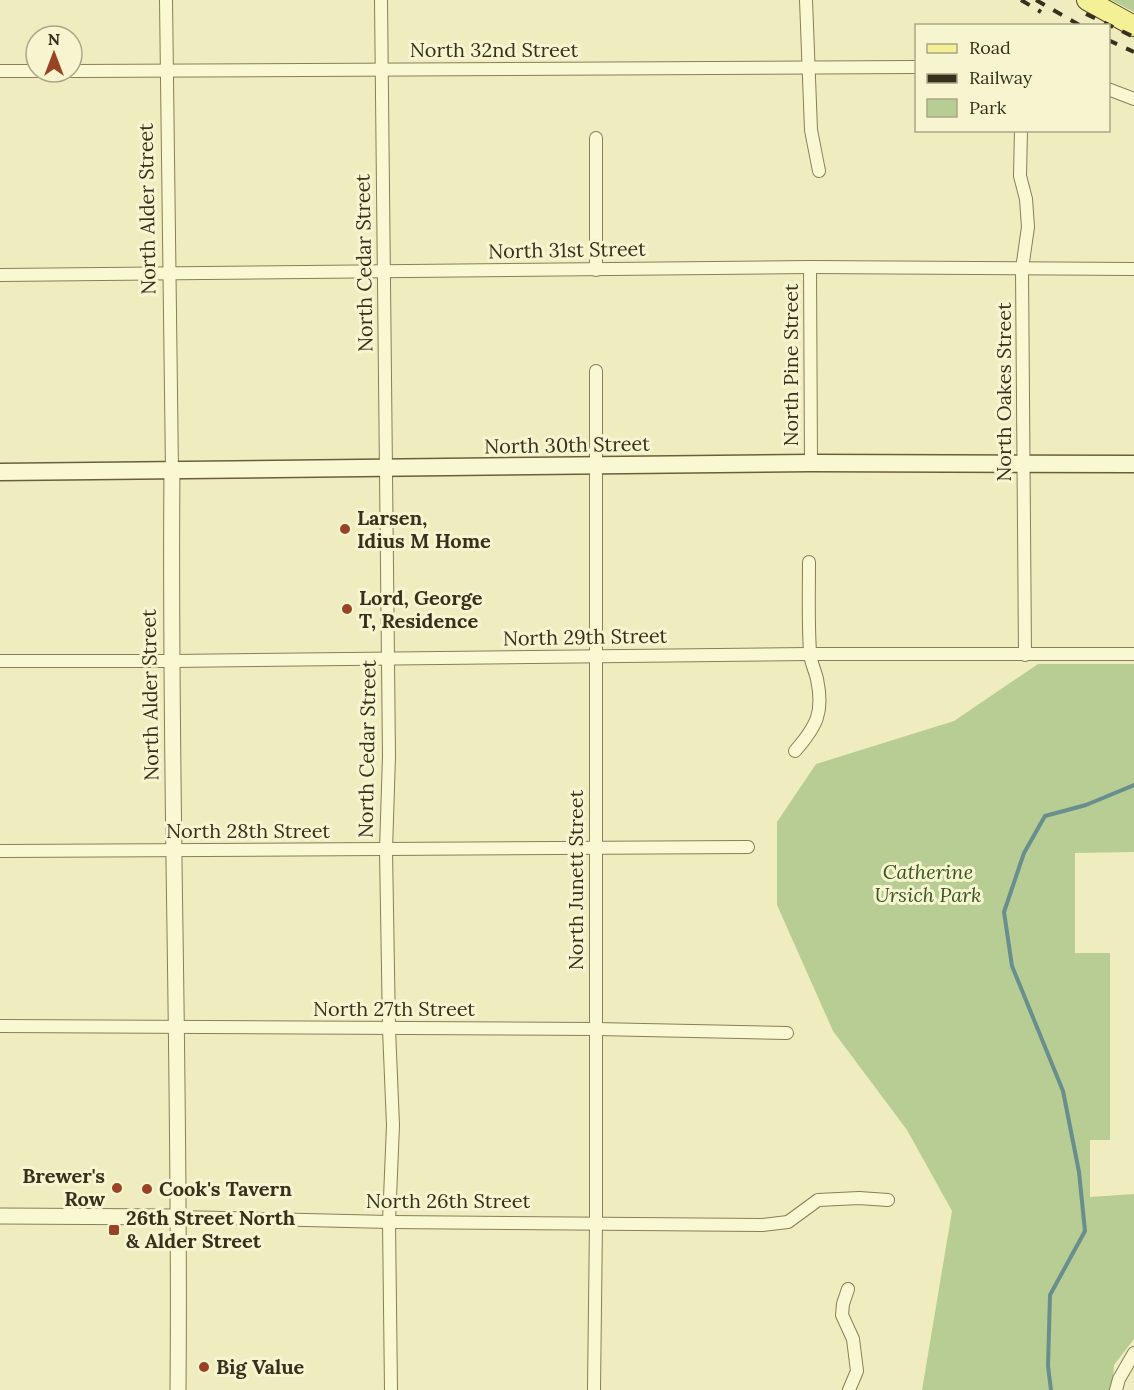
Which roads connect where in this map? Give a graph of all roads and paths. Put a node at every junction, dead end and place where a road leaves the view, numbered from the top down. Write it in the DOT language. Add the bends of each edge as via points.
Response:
graph roads {
  1 [pos="166,0"];
  2 [pos="381,0"];
  3 [pos="806,0"];
  4 [pos="1087,0"];
  5 [pos="1134,26"];
  6 [pos="808,67"];
  7 [pos="915,67"];
  8 [pos="382,70"];
  9 [pos="0,71"];
  10 [pos="24,71"];
  11 [pos="84,71"];
  12 [pos="166,72"];
  13 [pos="1110,90"];
  14 [pos="1134,99"];
  15 [pos="1021,132"];
  16 [pos="596,138"];
  17 [pos="819,171"];
  18 [pos="810,267"];
  19 [pos="1022,269"];
  20 [pos="1134,269"];
  21 [pos="596,270"];
  22 [pos="384,272"];
  23 [pos="168,273"];
  24 [pos="0,275"];
  25 [pos="596,371"];
  26 [pos="811,464"];
  27 [pos="1024,464"];
  28 [pos="1134,464"];
  29 [pos="596,466"];
  30 [pos="386,468"];
  31 [pos="172,471"];
  32 [pos="0,472"];
  33 [pos="809,562"];
  34 [pos="810,654"];
  35 [pos="1134,654"];
  36 [pos="1025,655"];
  37 [pos="596,657"];
  38 [pos="388,658"];
  39 [pos="0,661"];
  40 [pos="171,661"];
  41 [pos="795,751"];
  42 [pos="748,847"];
  43 [pos="596,848"];
  44 [pos="386,850"];
  45 [pos="0,851"];
  46 [pos="173,851"];
  47 [pos="0,1026"];
  48 [pos="176,1028"];
  49 [pos="389,1029"];
  50 [pos="596,1029"];
  51 [pos="787,1033"];
  52 [pos="888,1200"];
  53 [pos="0,1216"];
  54 [pos="177,1216"];
  55 [pos="389,1222"];
  56 [pos="596,1222"];
  57 [pos="848,1289"];
  58 [pos="1134,1353"];
  59 [pos="178,1390"];
  60 [pos="391,1390"];
  61 [pos="594,1390"];
  62 [pos="849,1390"];
  63 [pos="1116,1390"];
  1 -- 12 [label="street, North Alder Street"];
  2 -- 8 [label="street, North Cedar Street"];
  3 -- 6 [label="street"];
  4 -- 5 [label="main road"];
  6 -- 7 [label="street, North 32nd Street"];
  6 -- 8 [label="street, North 32nd Street"];
  6 -- 17 [label="street" via="811,130"];
  8 -- 12 [label="street, North 32nd Street"];
  8 -- 22 [label="street, North Cedar Street"];
  9 -- 10 [label="street"];
  11 -- 12 [label="street, North 32nd Street"];
  12 -- 23 [label="street, North Alder Street"];
  13 -- 14 [label="street"];
  15 -- 19 [label="street, North Oakes Street" via="1020,176 1028,227"];
  16 -- 21 [label="street"];
  18 -- 19 [label="street, North 31st Street"];
  18 -- 21 [label="street, North 31st Street"];
  18 -- 26 [label="street, North Pine Street"];
  19 -- 20 [label="street, North 31st Street"];
  19 -- 27 [label="street, North Oakes Street"];
  21 -- 22 [label="street, North 31st Street"];
  22 -- 23 [label="street, North 31st Street"];
  22 -- 30 [label="street, North Cedar Street"];
  23 -- 24 [label="street, North 31st Street"];
  23 -- 31 [label="street, North Alder Street"];
  25 -- 29 [label="street, North Junett Street"];
  26 -- 27 [label="main road, North 30th Street"];
  26 -- 29 [label="main road, North 30th Street"];
  27 -- 28 [label="main road, North 30th Street"];
  27 -- 36 [label="street, North Oakes Street"];
  29 -- 30 [label="main road, North 30th Street"];
  29 -- 37 [label="street, North Junett Street"];
  30 -- 31 [label="main road, North 30th Street"];
  30 -- 38 [label="street, North Cedar Street"];
  31 -- 32 [label="main road, North 30th Street"];
  31 -- 40 [label="street, North Alder Street"];
  33 -- 34 [label="street"];
  34 -- 36 [label="street, North 29th Street"];
  34 -- 37 [label="street, North 29th Street"];
  34 -- 41 [label="street" via="820,698 819,715 811,733"];
  35 -- 36 [label="street, North 29th Street"];
  37 -- 38 [label="street, North 29th Street"];
  37 -- 43 [label="street, North Junett Street"];
  38 -- 40 [label="street, North 29th Street"];
  38 -- 44 [label="street, North Cedar Street"];
  39 -- 40 [label="street, North 29th Street"];
  40 -- 46 [label="street, North Alder Street"];
  42 -- 43 [label="street, North 28th Street"];
  43 -- 44 [label="street, North 28th Street"];
  43 -- 50 [label="street, North Junett Street"];
  44 -- 46 [label="street, North 28th Street"];
  44 -- 49 [label="street, North Cedar Street"];
  45 -- 46 [label="street, North 28th Street"];
  46 -- 48 [label="street, North Alder Street"];
  47 -- 48 [label="street, North 27th Street"];
  48 -- 49 [label="street, North 27th Street"];
  48 -- 54 [label="street, North Alder Street"];
  49 -- 50 [label="street, North 27th Street"];
  49 -- 55 [label="street, North Cedar Street" via="393,1125"];
  50 -- 51 [label="street, North 27th Street"];
  50 -- 56 [label="street, North Junett Street"];
  52 -- 56 [label="street, North 26th Street" via="818,1200 780,1224"];
  53 -- 54 [label="street, North 26th Street"];
  54 -- 55 [label="street, North 26th Street"];
  54 -- 59 [label="street, North Alder Street"];
  55 -- 56 [label="street, North 26th Street"];
  55 -- 60 [label="street, North Cedar Street"];
  56 -- 61 [label="street, North Junett Street"];
  57 -- 62 [label="street" via="842,1315 854,1339 857,1371"];
  58 -- 63 [label="street"];
}
